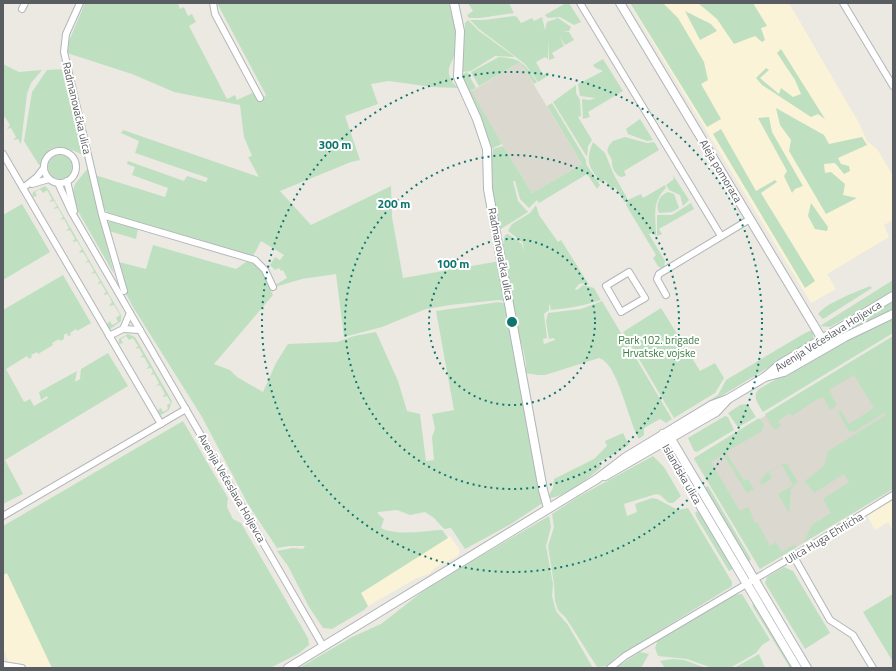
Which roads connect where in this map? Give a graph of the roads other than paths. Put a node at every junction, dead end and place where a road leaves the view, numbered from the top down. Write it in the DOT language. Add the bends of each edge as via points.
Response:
graph roads {
  1 [pos="80,3"];
  2 [pos="213,3"];
  3 [pos="454,3"];
  4 [pos="580,3"];
  5 [pos="620,3"];
  6 [pos="843,3"];
  7 [pos="893,86"];
  8 [pos="260,98"];
  9 [pos="3,154"];
  10 [pos="44,169"];
  11 [pos="49,179"];
  12 [pos="67,181"];
  13 [pos="58,183"];
  14 [pos="26,187"];
  15 [pos="102,215"];
  16 [pos="750,218"];
  17 [pos="79,223"];
  18 [pos="721,236"];
  19 [pos="629,272"];
  20 [pos="273,287"];
  21 [pos="124,291"];
  22 [pos="666,295"];
  23 [pos="893,296"];
  24 [pos="130,313"];
  25 [pos="893,314"];
  26 [pos="123,329"];
  27 [pos="140,330"];
  28 [pos="109,336"];
  29 [pos="822,339"];
  30 [pos="805,361"];
  31 [pos="765,377"];
  32 [pos="728,399"];
  33 [pos="186,409"];
  34 [pos="160,424"];
  35 [pos="663,434"];
  36 [pos="667,441"];
  37 [pos="596,479"];
  38 [pos="893,495"];
  39 [pos="548,508"];
  40 [pos="3,516"];
  41 [pos="794,557"];
  42 [pos="750,582"];
  43 [pos="323,646"];
  44 [pos="3,665"];
  45 [pos="22,668"];
  46 [pos="288,668"];
  47 [pos="610,668"];
  48 [pos="797,668"];
  49 [pos="807,668"];
  50 [pos="873,668"];
  1 -- 15 [label="street, Radmanovačka ulica" via="66,34 63,48"];
  2 -- 8 [label="street" via="215,14"];
  3 -- 39 [label="street, Radmanovačka ulica" via="460,31 458,77 487,149 488,189"];
  4 -- 18 [label="street"];
  5 -- 16 [label="street, Aleja pomoraca"];
  6 -- 7 [label="street"];
  9 -- 14 [label="street"];
  10 -- 11 [label="street"];
  10 -- 12 [label="street" via="43,164 49,154 59,150 69,153 76,168"];
  10 -- 14 [label="street"];
  11 -- 13 [label="street"];
  11 -- 14 [label="street"];
  12 -- 13 [label="street"];
  12 -- 17 [label="street, Avenija Većeslava Holjevca"];
  13 -- 17 [label="street, Avenija Većeslava Holjevca"];
  14 -- 28 [label="street"];
  15 -- 20 [label="street" via="255,260 265,270"];
  15 -- 21 [label="street, Radmanovačka ulica"];
  16 -- 18 [label="street"];
  16 -- 29 [label="street, Aleja pomoraca"];
  17 -- 24 [label="street, Avenija Većeslava Holjevca"];
  18 -- 22 [label="street" via="659,275 658,281"];
  19 -- 19 [label="street" via="645,298 621,312 606,286"];
  23 -- 29 [label="street, Avenija Većeslava Holjevca"];
  24 -- 26 [label="street"];
  24 -- 27 [label="street, Avenija Većeslava Holjevca"];
  25 -- 30 [label="street, Avenija Većeslava Holjevca" via="844,337"];
  26 -- 27 [label="street"];
  26 -- 28 [label="street"];
  27 -- 33 [label="street, Avenija Većeslava Holjevca"];
  28 -- 34 [label="street"];
  29 -- 30 [label="street" via="814,353"];
  29 -- 31 [label="street, Avenija Većeslava Holjevca" via="779,365"];
  30 -- 31 [label="street, Avenija Većeslava Holjevca" via="784,372"];
  31 -- 32 [label="street, Avenija Većeslava Holjevca"];
  32 -- 35 [label="street, Avenija Većeslava Holjevca" via="712,405"];
  32 -- 36 [label="street, Avenija Većeslava Holjevca" via="716,412"];
  33 -- 34 [label="street"];
  33 -- 43 [label="street, Avenija Većeslava Holjevca"];
  34 -- 40 [label="street"];
  35 -- 36 [label="street, Islandska ulica"];
  35 -- 37 [label="street, Avenija Većeslava Holjevca" via="619,461"];
  36 -- 37 [label="street, Avenija Većeslava Holjevca"];
  36 -- 42 [label="street, Islandska ulica"];
  37 -- 39 [label="street, Avenija Većeslava Holjevca"];
  38 -- 41 [label="street, Ulica Huga Ehrlicha"];
  39 -- 43 [label="street, Avenija Većeslava Holjevca"];
  41 -- 42 [label="street, Ulica Huga Ehrlicha"];
  41 -- 50 [label="street" via="830,620 853,636"];
  42 -- 47 [label="street, Ulica Huga Ehrlicha" via="624,656"];
  42 -- 48 [label="street, Islandska ulica"];
  42 -- 49 [label="street, Islandska ulica"];
  43 -- 46 [label="street, Avenija Većeslava Holjevca"];
  44 -- 45 [label="street"];
}
